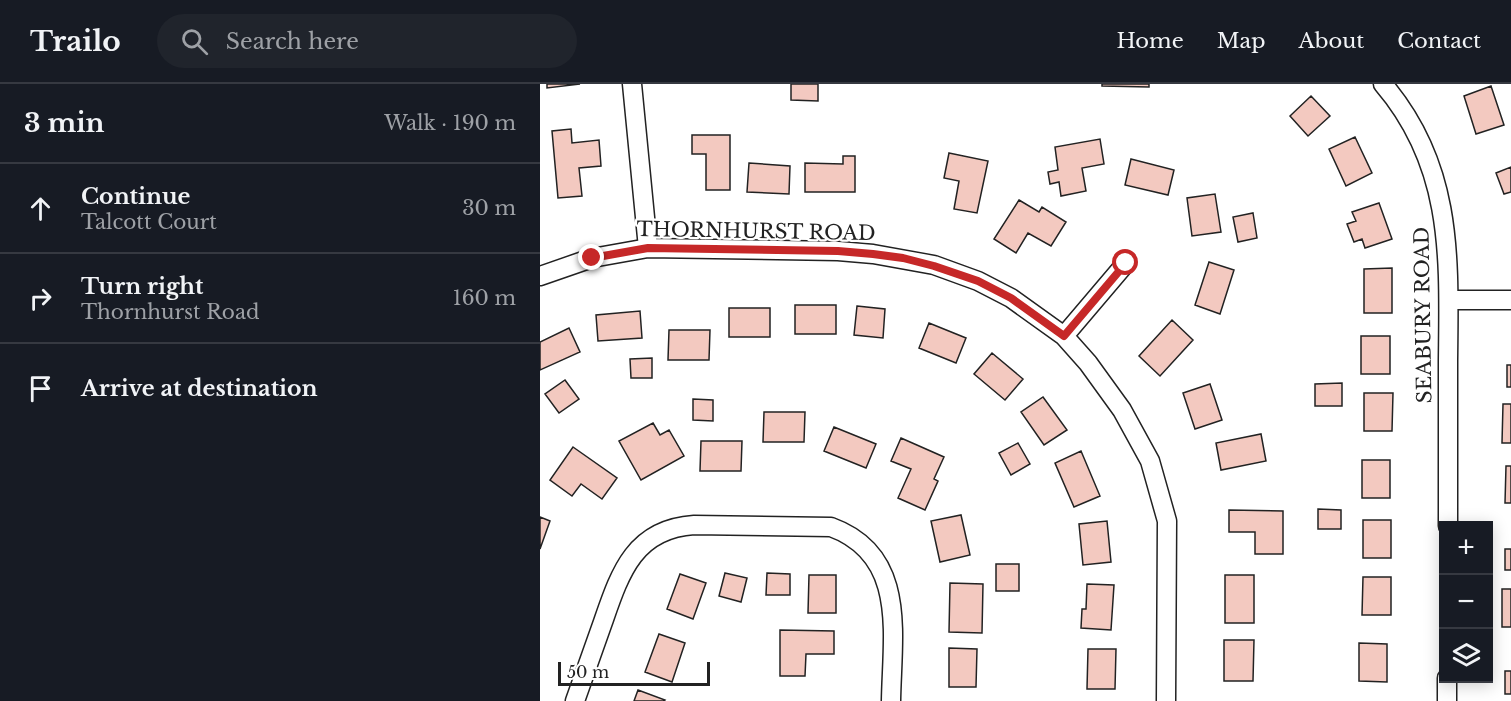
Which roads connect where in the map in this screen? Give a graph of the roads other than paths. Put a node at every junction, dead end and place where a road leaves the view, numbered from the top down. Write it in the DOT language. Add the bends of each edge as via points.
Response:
graph roads {
  1 [pos="632,84"];
  2 [pos="1383,84"];
  3 [pos="648,248"];
  4 [pos="1126,263"];
  5 [pos="540,276"];
  6 [pos="1449,300"];
  7 [pos="1511,300"];
  8 [pos="1064,336"];
  9 [pos="1448,521"];
  10 [pos="1447,683"];
  11 [pos="575,701"];
  12 [pos="891,701"];
  13 [pos="1166,701"];
  14 [pos="1447,701"];
  1 -- 3 [label="street"];
  2 -- 6 [label="street, SEABURY ROAD" via="1409,119 1438,189"];
  3 -- 5 [label="street, THORNHURST ROAD" via="592,258"];
  3 -- 8 [label="street, THORNHURST ROAD" via="838,251 903,258 978,281 1011,298"];
  4 -- 8 [label="street"];
  6 -- 7 [label="street"];
  6 -- 9 [label="street, SEABURY ROAD"];
  8 -- 13 [label="street, THORNHURST ROAD" via="1106,385 1137,435 1150,461 1167,520"];
  10 -- 14 [label="street"];
  11 -- 12 [label="street" via="624,567 649,540 673,528 694,525 831,527 861,543 872,553 889,588"];
}
